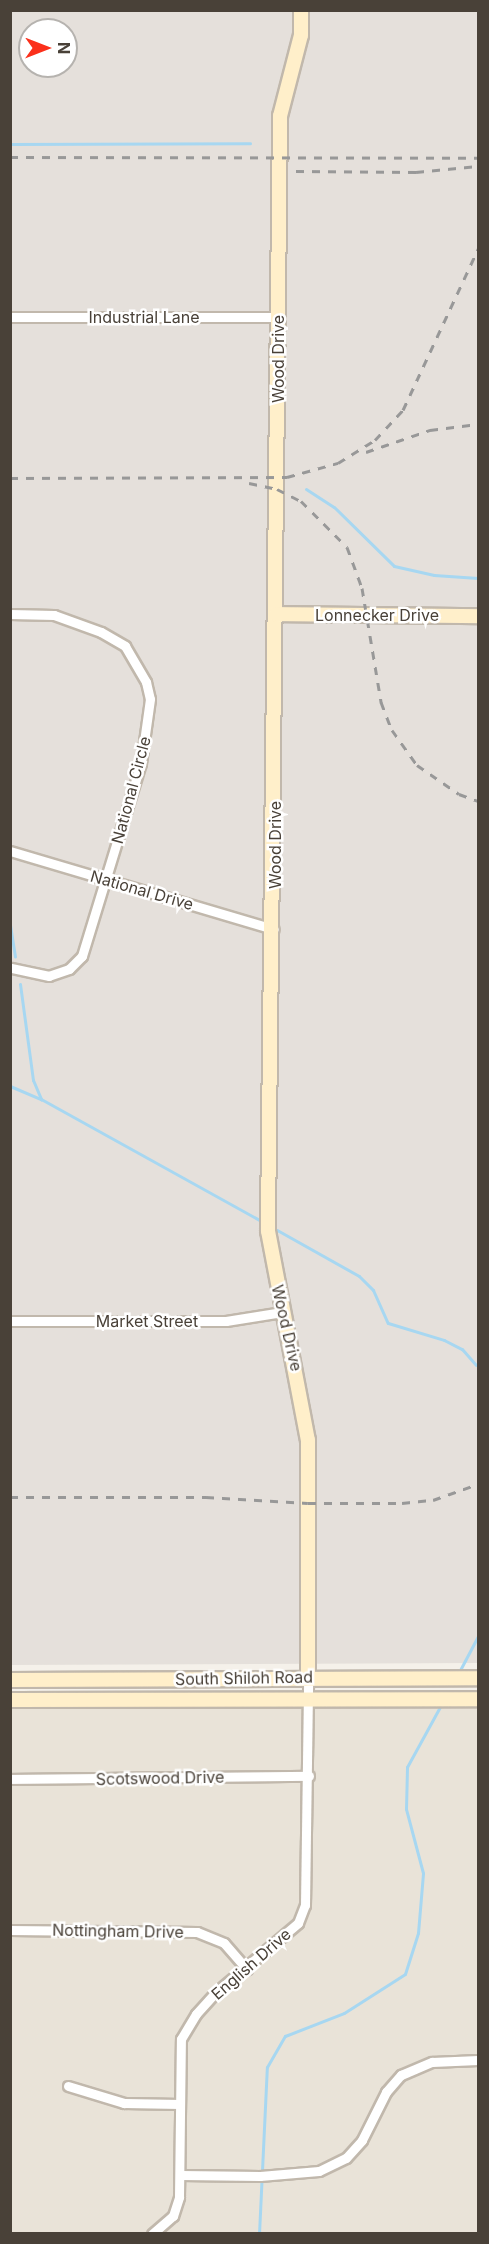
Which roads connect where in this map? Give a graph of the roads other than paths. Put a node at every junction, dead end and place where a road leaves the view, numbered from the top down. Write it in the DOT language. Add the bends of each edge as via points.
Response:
graph roads {
  1 [pos="301,10"];
  2 [pos="10,317"];
  3 [pos="278,317"];
  4 [pos="10,614"];
  5 [pos="276,614"];
  6 [pos="478,616"];
  7 [pos="10,851"];
  8 [pos="106,880"];
  9 [pos="274,929"];
  10 [pos="10,968"];
  11 [pos="282,1312"];
  12 [pos="10,1321"];
  13 [pos="309,1677"];
  14 [pos="478,1678"];
  15 [pos="10,1680"];
  16 [pos="478,1699"];
  17 [pos="10,1700"];
  18 [pos="309,1700"];
  19 [pos="309,1776"];
  20 [pos="10,1779"];
  21 [pos="10,1930"];
  22 [pos="247,1969"];
  23 [pos="478,2060"];
  24 [pos="68,2086"];
  25 [pos="180,2104"];
  26 [pos="181,2175"];
  27 [pos="152,2234"];
  1 -- 3 [label="street, Wood Drive" via="301,35 280,116"];
  2 -- 3 [label="street, Industrial Lane"];
  3 -- 5 [label="street, Wood Drive"];
  4 -- 8 [label="street, National Circle" via="54,615 101,632 125,646 146,682 150,699 148,728"];
  5 -- 6 [label="street, Lonnecker Drive"];
  5 -- 9 [label="street, Wood Drive"];
  7 -- 8 [label="street, National Drive"];
  8 -- 9 [label="street, National Drive"];
  8 -- 10 [label="street, National Circle" via="87,944 73,966 49,976"];
  9 -- 11 [label="street, Wood Drive" via="268,1231"];
  11 -- 12 [label="street, Market Street" via="226,1322"];
  11 -- 13 [label="street, Wood Drive" via="308,1440"];
  13 -- 14 [label="street, South Shiloh Road"];
  13 -- 15 [label="street, South Shiloh Road"];
  13 -- 18 [label="street, English Drive"];
  16 -- 18 [label="street, South Shiloh Road"];
  17 -- 18 [label="street, South Shiloh Road"];
  18 -- 19 [label="street, English Drive"];
  19 -- 20 [label="street, Scotswood Drive"];
  19 -- 22 [label="street, English Drive" via="305,1905 298,1923"];
  21 -- 22 [label="street, Nottingham Drive" via="177,1929 224,1943"];
  22 -- 25 [label="street, English Drive" via="214,1994 181,2039"];
  23 -- 26 [label="street" via="417,2066 400,2075 386,2092 371,2126 346,2158 319,2171 265,2176"];
  24 -- 25 [label="street" via="124,2103"];
  25 -- 26 [label="street, English Drive"];
  26 -- 27 [label="street, English Drive" via="173,2216"];
}
